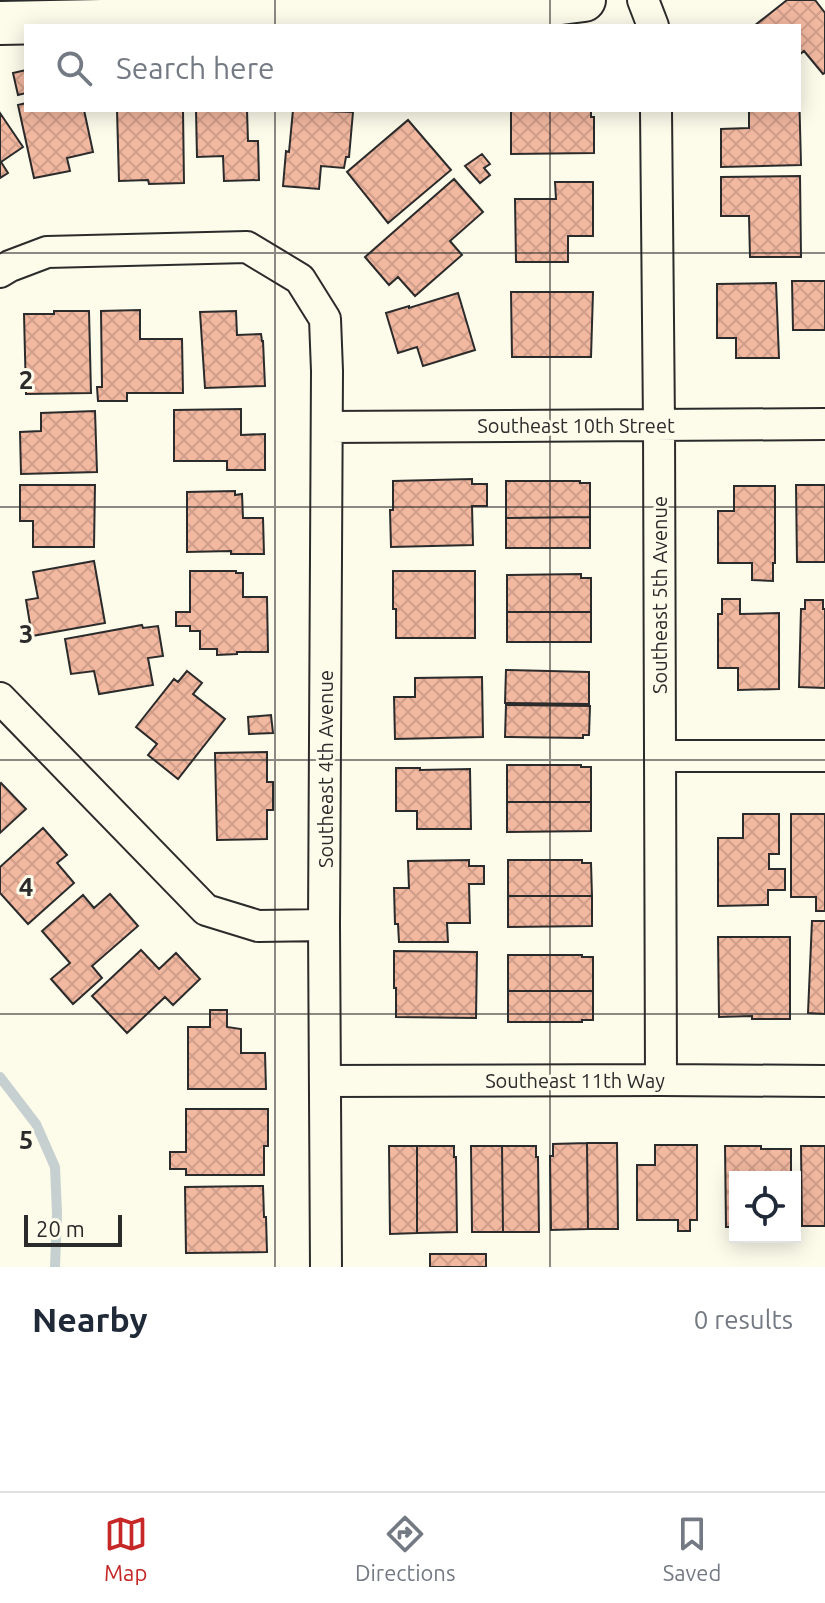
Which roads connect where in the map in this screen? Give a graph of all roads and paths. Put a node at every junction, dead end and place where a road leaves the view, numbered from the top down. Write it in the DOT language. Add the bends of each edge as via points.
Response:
graph roads {
  1 [pos="584,0"];
  2 [pos="643,0"];
  3 [pos="0,23"];
  4 [pos="652,24"];
  5 [pos="656,112"];
  6 [pos="5,269"];
  7 [pos="825,424"];
  8 [pos="659,425"];
  9 [pos="327,427"];
  10 [pos="0,698"];
  11 [pos="660,756"];
  12 [pos="825,756"];
  13 [pos="324,925"];
  14 [pos="661,1080"];
  15 [pos="325,1081"];
  16 [pos="825,1081"];
  17 [pos="326,1267"];
  1 -- 3 [label="street" via="407,15"];
  2 -- 4 [label="street"];
  5 -- 8 [label="street, Southeast 5th Avenue"];
  6 -- 9 [label="street, Southeast 4th Avenue" via="47,252 247,247 300,279 325,319"];
  7 -- 8 [label="street, Southeast 10th Street"];
  8 -- 9 [label="street, Southeast 10th Street"];
  8 -- 11 [label="street, Southeast 5th Avenue"];
  9 -- 13 [label="street, Southeast 4th Avenue"];
  10 -- 13 [label="street" via="206,910 258,926"];
  11 -- 12 [label="street"];
  11 -- 14 [label="street, Southeast 5th Avenue"];
  13 -- 15 [label="street, Southeast 4th Avenue"];
  14 -- 15 [label="street, Southeast 11th Way"];
  14 -- 16 [label="street, Southeast 11th Way"];
  15 -- 17 [label="street, Southeast 4th Avenue"];
}
